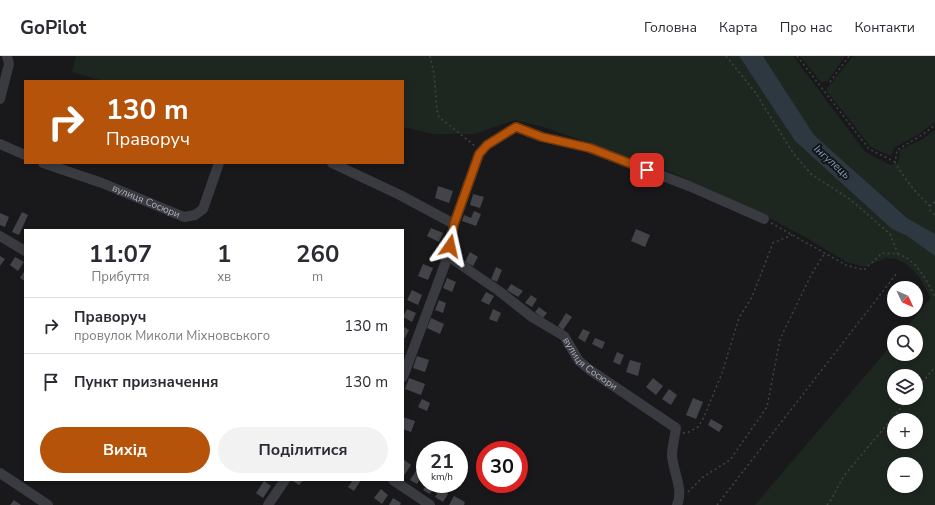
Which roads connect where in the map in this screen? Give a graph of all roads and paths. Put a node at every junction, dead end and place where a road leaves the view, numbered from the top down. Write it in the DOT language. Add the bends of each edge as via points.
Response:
graph roads {
  1 [pos="7,56"];
  2 [pos="430,56"];
  3 [pos="726,56"];
  4 [pos="797,56"];
  5 [pos="849,56"];
  6 [pos="830,82"];
  7 [pos="0,99"];
  8 [pos="935,125"];
  9 [pos="0,144"];
  10 [pos="479,154"];
  11 [pos="24,155"];
  12 [pos="894,162"];
  13 [pos="46,164"];
  14 [pos="219,164"];
  15 [pos="334,164"];
  16 [pos="935,202"];
  17 [pos="930,206"];
  18 [pos="935,215"];
  19 [pos="764,219"];
  20 [pos="454,224"];
  21 [pos="792,235"];
  22 [pos="0,236"];
  23 [pos="24,250"];
  24 [pos="825,253"];
  25 [pos="898,254"];
  26 [pos="448,256"];
  27 [pos="897,273"];
  28 [pos="935,297"];
  29 [pos="935,367"];
  30 [pos="404,374"];
  31 [pos="923,382"];
  32 [pos="903,405"];
  33 [pos="676,431"];
  34 [pos="0,473"];
  35 [pos="284,481"];
  36 [pos="394,481"];
  37 [pos="678,503"];
  38 [pos="48,505"];
  39 [pos="268,505"];
  40 [pos="430,505"];
  41 [pos="717,505"];
  42 [pos="827,505"];
  1 -- 7 [label="street" via="9,64"];
  2 -- 10 [label="path" via="439,117 476,146"];
  3 -- 25 [label="path" via="754,92 793,153 811,174 851,200 890,234"];
  4 -- 12 [label="path" via="869,149"];
  5 -- 6 [label="path"];
  8 -- 12 [label="path" via="897,150"];
  9 -- 11 [label="street"];
  10 -- 19 [label="street" via="487,145 516,127 542,137 590,148 689,186"];
  10 -- 20 [label="street"];
  12 -- 17 [label="path" via="902,176"];
  13 -- 14 [label="street, вулиця Сосюри" via="102,183 184,217 194,215 203,209"];
  15 -- 20 [label="street"];
  16 -- 17 [label="path"];
  17 -- 18 [label="path" via="930,211"];
  19 -- 21 [label="path"];
  20 -- 26 [label="street"];
  21 -- 24 [label="path"];
  21 -- 33 [label="path" via="773,243 752,297 739,318 722,373 698,428 689,432"];
  22 -- 23 [label="street"];
  24 -- 25 [label="path" via="846,265 864,270 882,253"];
  24 -- 37 [label="path" via="810,275 780,339 768,407 730,460 703,478"];
  25 -- 28 [label="path" via="924,274"];
  26 -- 30 [label="street"];
  26 -- 33 [label="street, вулиця Сосюри" via="532,317 564,336 579,361"];
  27 -- 41 [label="path"];
  29 -- 31 [label="path"];
  32 -- 42 [label="path" via="843,476"];
  33 -- 37 [label="street" via="672,455 678,483"];
  34 -- 38 [label="street"];
  35 -- 39 [label="street"];
  36 -- 40 [label="street"];
}
